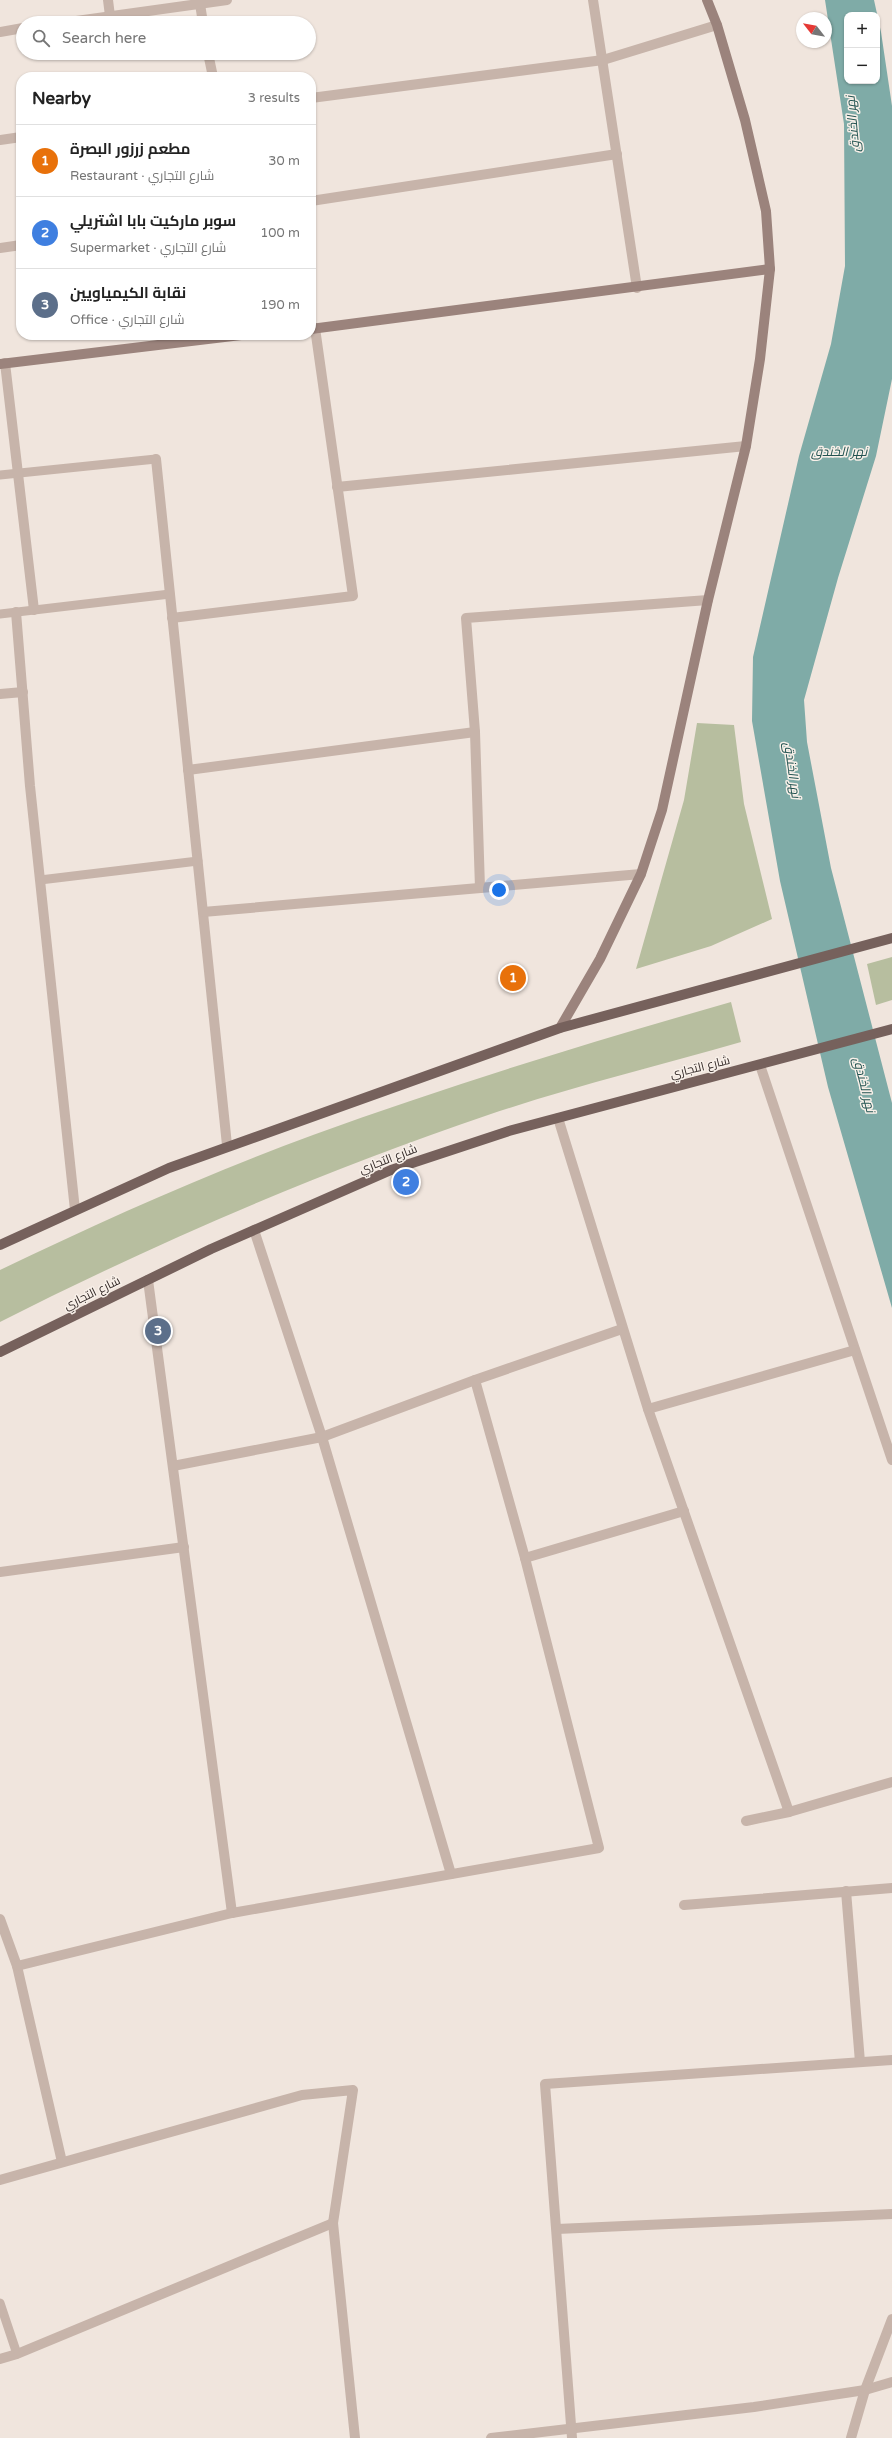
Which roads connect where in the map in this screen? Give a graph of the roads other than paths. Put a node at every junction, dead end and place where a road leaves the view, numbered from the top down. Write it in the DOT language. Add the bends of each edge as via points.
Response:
graph roads {
  1 [pos="108,0"];
  2 [pos="227,0"];
  3 [pos="593,0"];
  4 [pos="707,0"];
  5 [pos="200,4"];
  6 [pos="110,16"];
  7 [pos="202,16"];
  8 [pos="717,25"];
  9 [pos="16,29"];
  10 [pos="0,32"];
  11 [pos="209,60"];
  12 [pos="603,60"];
  13 [pos="212,72"];
  14 [pos="316,97"];
  15 [pos="16,138"];
  16 [pos="0,140"];
  17 [pos="617,154"];
  18 [pos="316,200"];
  19 [pos="16,245"];
  20 [pos="0,248"];
  21 [pos="770,269"];
  22 [pos="637,288"];
  23 [pos="316,328"];
  24 [pos="200,340"];
  25 [pos="315,340"];
  26 [pos="2,364"];
  27 [pos="746,446"];
  28 [pos="156,459"];
  29 [pos="19,473"];
  30 [pos="0,474"];
  31 [pos="337,488"];
  32 [pos="170,594"];
  33 [pos="708,600"];
  34 [pos="34,610"];
  35 [pos="16,612"];
  36 [pos="0,614"];
  37 [pos="172,618"];
  38 [pos="23,692"];
  39 [pos="0,694"];
  40 [pos="475,732"];
  41 [pos="188,770"];
  42 [pos="198,861"];
  43 [pos="641,874"];
  44 [pos="40,880"];
  45 [pos="480,888"];
  46 [pos="203,912"];
  47 [pos="892,938"];
  48 [pos="560,1028"];
  49 [pos="892,1030"];
  50 [pos="760,1066"];
  51 [pos="558,1118"];
  52 [pos="227,1145"];
  53 [pos="75,1210"];
  54 [pos="254,1230"];
  55 [pos="0,1245"];
  56 [pos="148,1280"];
  57 [pos="622,1329"];
  58 [pos="855,1350"];
  59 [pos="0,1352"];
  60 [pos="475,1380"];
  61 [pos="648,1409"];
  62 [pos="322,1437"];
  63 [pos="892,1460"];
  64 [pos="173,1466"];
  65 [pos="684,1511"];
  66 [pos="184,1547"];
  67 [pos="526,1558"];
  68 [pos="0,1572"];
  69 [pos="892,1782"];
  70 [pos="789,1812"];
  71 [pos="746,1821"];
  72 [pos="451,1874"];
  73 [pos="892,1888"];
  74 [pos="846,1891"];
  75 [pos="684,1905"];
  76 [pos="232,1913"];
  77 [pos="0,1919"];
  78 [pos="17,1966"];
  79 [pos="892,2060"];
  80 [pos="860,2062"];
  81 [pos="62,2162"];
  82 [pos="0,2180"];
  83 [pos="892,2214"];
  84 [pos="333,2223"];
  85 [pos="557,2229"];
  86 [pos="0,2303"];
  87 [pos="892,2319"];
  88 [pos="17,2354"];
  89 [pos="0,2359"];
  90 [pos="891,2382"];
  91 [pos="865,2390"];
  92 [pos="572,2434"];
  93 [pos="355,2438"];
  94 [pos="491,2438"];
  95 [pos="851,2438"];
  1 -- 6 [label="street"];
  2 -- 5 [label="street"];
  3 -- 12 [label="street"];
  4 -- 8 [label="main road"];
  5 -- 6 [label="street"];
  5 -- 7 [label="street"];
  8 -- 12 [label="street"];
  8 -- 21 [label="main road" via="745,120 766,211"];
  9 -- 10 [label="street"];
  11 -- 13 [label="street"];
  12 -- 14 [label="street"];
  12 -- 17 [label="street"];
  15 -- 16 [label="street"];
  17 -- 18 [label="street"];
  17 -- 22 [label="street"];
  19 -- 20 [label="street"];
  21 -- 22 [label="main road"];
  21 -- 27 [label="main road" via="760,359"];
  22 -- 23 [label="main road"];
  24 -- 26 [label="main road"];
  25 -- 31 [label="street"];
  26 -- 29 [label="street"];
  27 -- 31 [label="street"];
  27 -- 33 [label="main road"];
  28 -- 29 [label="lane"];
  28 -- 32 [label="street"];
  29 -- 30 [label="lane"];
  29 -- 34 [label="street"];
  31 -- 37 [label="street" via="353,596"];
  32 -- 34 [label="lane"];
  32 -- 37 [label="street"];
  33 -- 40 [label="street" via="466,618"];
  33 -- 43 [label="main road" via="662,810"];
  34 -- 35 [label="lane"];
  35 -- 36 [label="lane"];
  35 -- 38 [label="street"];
  37 -- 41 [label="street"];
  38 -- 39 [label="street"];
  38 -- 44 [label="street"];
  40 -- 41 [label="street"];
  40 -- 45 [label="street"];
  41 -- 42 [label="street"];
  42 -- 44 [label="lane"];
  42 -- 46 [label="street"];
  43 -- 45 [label="street"];
  43 -- 48 [label="main road" via="600,959"];
  44 -- 53 [label="street"];
  45 -- 46 [label="street"];
  46 -- 52 [label="street"];
  47 -- 48 [label="main road"];
  48 -- 52 [label="main road"];
  49 -- 50 [label="main road, شارع التجاري"];
  50 -- 51 [label="main road, شارع التجاري"];
  50 -- 58 [label="street"];
  51 -- 54 [label="main road, شارع التجاري" via="509,1130 390,1170"];
  51 -- 57 [label="street"];
  52 -- 53 [label="main road"];
  53 -- 55 [label="main road"];
  54 -- 56 [label="main road, شارع التجاري"];
  54 -- 62 [label="street"];
  56 -- 59 [label="main road, شارع التجاري"];
  56 -- 64 [label="street"];
  57 -- 60 [label="street"];
  57 -- 61 [label="street"];
  58 -- 61 [label="street"];
  58 -- 63 [label="street"];
  60 -- 62 [label="street"];
  60 -- 67 [label="street"];
  61 -- 65 [label="street"];
  62 -- 64 [label="street"];
  62 -- 72 [label="street"];
  64 -- 66 [label="street"];
  65 -- 67 [label="street"];
  65 -- 70 [label="street"];
  66 -- 68 [label="street"];
  66 -- 76 [label="street"];
  67 -- 72 [label="street" via="599,1848"];
  69 -- 70 [label="street"];
  70 -- 71 [label="street"];
  72 -- 76 [label="street"];
  73 -- 74 [label="street"];
  74 -- 75 [label="street"];
  74 -- 80 [label="street"];
  76 -- 78 [label="street"];
  77 -- 78 [label="street"];
  78 -- 81 [label="street"];
  79 -- 80 [label="street"];
  80 -- 85 [label="street" via="545,2084"];
  81 -- 82 [label="street"];
  81 -- 84 [label="street" via="302,2095 353,2090"];
  83 -- 85 [label="street"];
  84 -- 88 [label="street"];
  84 -- 93 [label="street"];
  85 -- 92 [label="street"];
  86 -- 88 [label="lane"];
  87 -- 91 [label="street"];
  88 -- 89 [label="street"];
  90 -- 91 [label="street"];
  91 -- 92 [label="street"];
  91 -- 95 [label="street"];
  92 -- 94 [label="street"];
}
